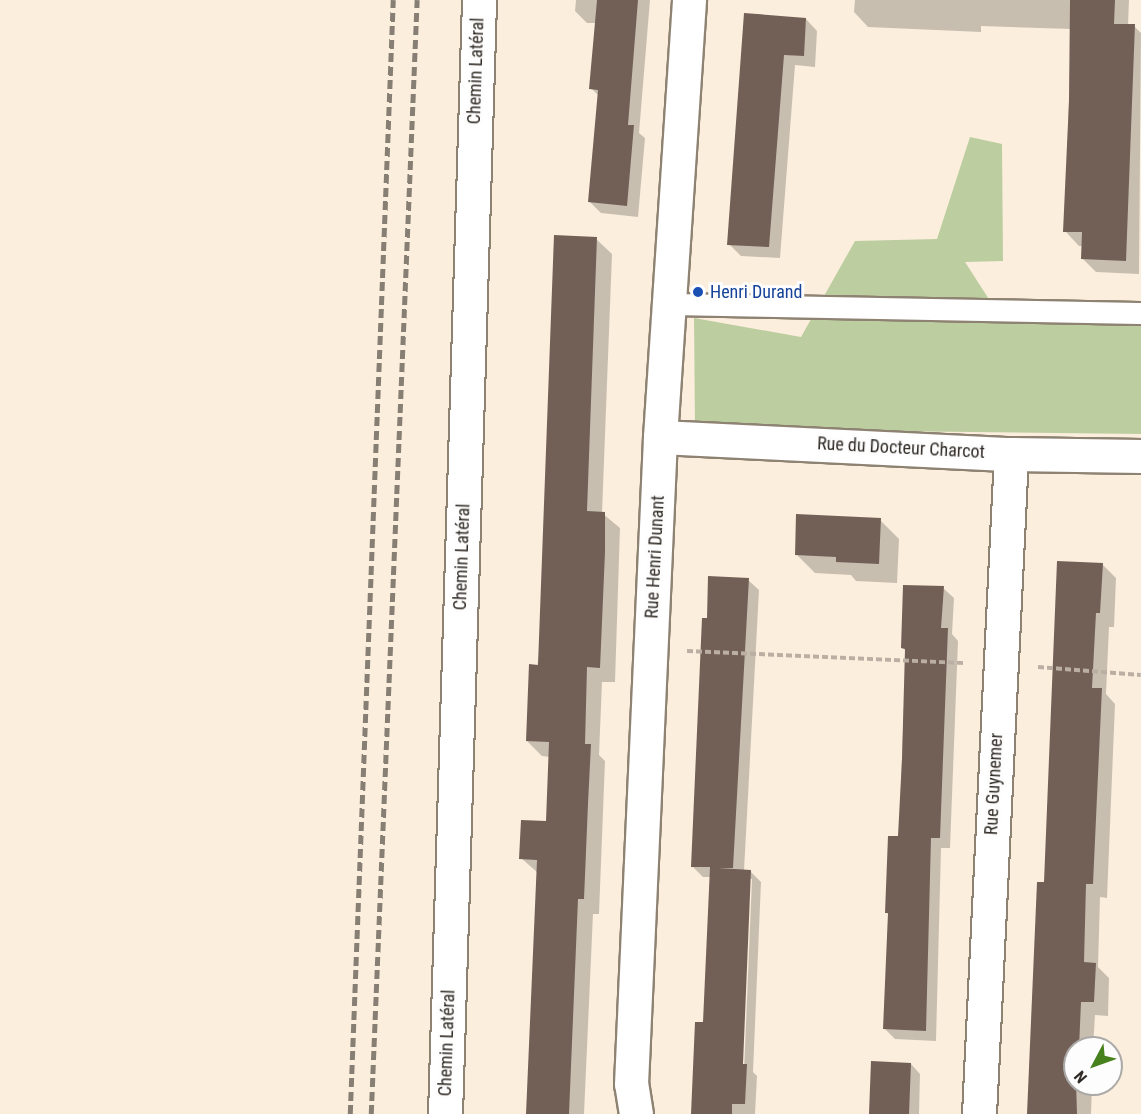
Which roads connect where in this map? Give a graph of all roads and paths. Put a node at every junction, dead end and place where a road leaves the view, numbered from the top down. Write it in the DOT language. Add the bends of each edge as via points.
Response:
graph roads {
  1 [pos="479,0"];
  2 [pos="689,0"];
  3 [pos="669,304"];
  4 [pos="1141,314"];
  5 [pos="660,436"];
  6 [pos="1011,454"];
  7 [pos="1141,456"];
  8 [pos="651,649"];
  9 [pos="1000,665"];
  10 [pos="1141,675"];
  11 [pos="445,1114"];
  12 [pos="636,1114"];
  13 [pos="979,1114"];
  1 -- 11 [label="street, Chemin Latéral"];
  2 -- 3 [label="street, Rue Henri Dunant"];
  3 -- 4 [label="lane"];
  3 -- 5 [label="street, Rue Henri Dunant"];
  5 -- 6 [label="street, Rue du Docteur Charcot"];
  5 -- 8 [label="street, Rue Henri Dunant"];
  6 -- 7 [label="street, Rue du Docteur Charcot"];
  6 -- 9 [label="street, Rue Guynemer"];
  8 -- 9 [label="path"];
  8 -- 12 [label="street, Rue Henri Dunant" via="631,1084"];
  9 -- 10 [label="path"];
  9 -- 13 [label="street, Rue Guynemer"];
}
